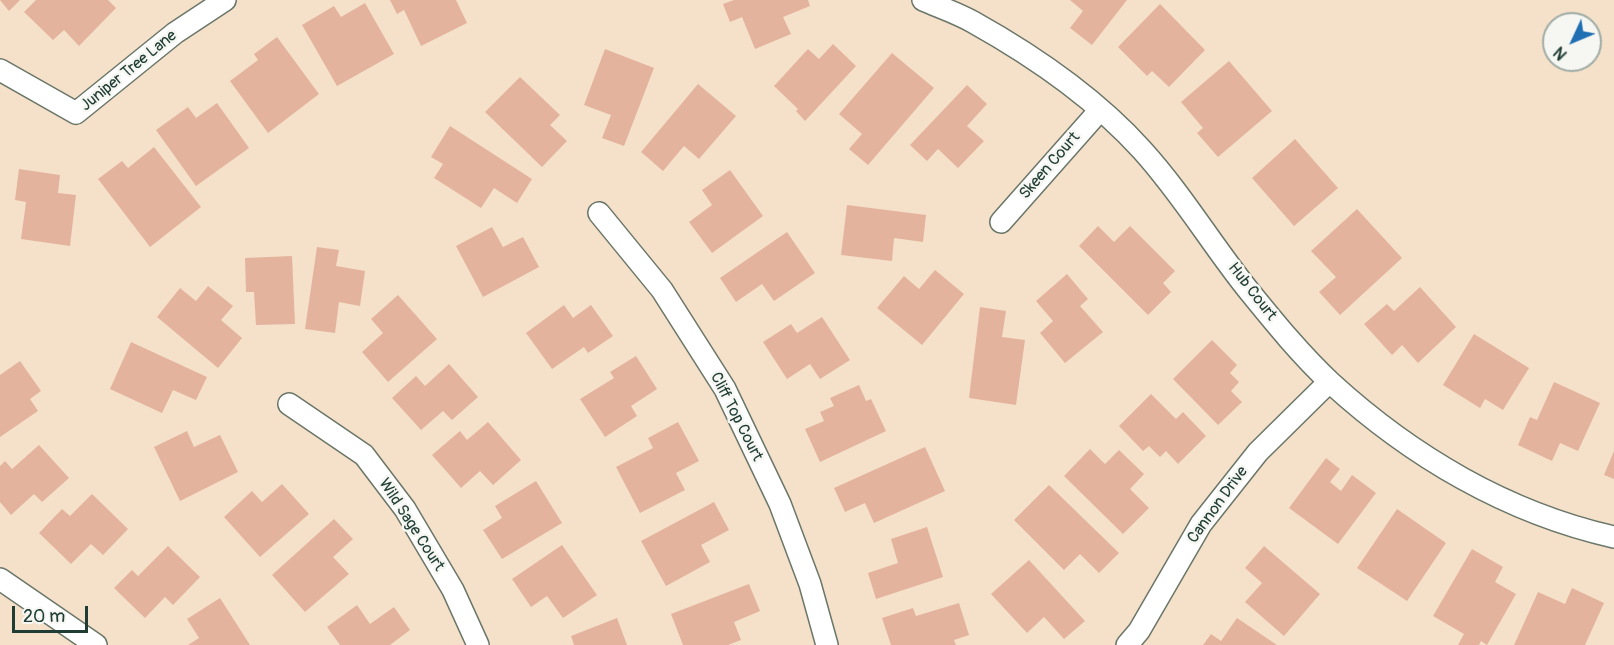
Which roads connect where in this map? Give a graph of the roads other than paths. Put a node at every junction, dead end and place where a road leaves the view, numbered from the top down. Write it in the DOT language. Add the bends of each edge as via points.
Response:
graph roads {
  1 [pos="225,0"];
  2 [pos="923,0"];
  3 [pos="0,70"];
  4 [pos="1100,110"];
  5 [pos="599,213"];
  6 [pos="1001,222"];
  7 [pos="1329,382"];
  8 [pos="289,404"];
  9 [pos="1614,537"];
  10 [pos="0,579"];
  11 [pos="96,645"];
  12 [pos="478,645"];
  13 [pos="827,645"];
  14 [pos="1127,645"];
  1 -- 3 [label="street, Juniper Tree Lane" via="175,33 76,113"];
  2 -- 4 [label="street, Hub Court" via="972,21 1047,68"];
  4 -- 6 [label="street, Skeen Court"];
  4 -- 7 [label="street, Hub Court" via="1142,150 1187,204 1248,289"];
  5 -- 13 [label="street, Cliff Top Court" via="662,290 725,389 780,504 810,584"];
  7 -- 9 [label="street, Hub Court" via="1434,463 1518,507"];
  7 -- 14 [label="street, Cannon Drive" via="1258,452 1201,524"];
  8 -- 12 [label="street, Wild Sage Court" via="364,455 405,509 453,590"];
  10 -- 11 [label="street"];
}
